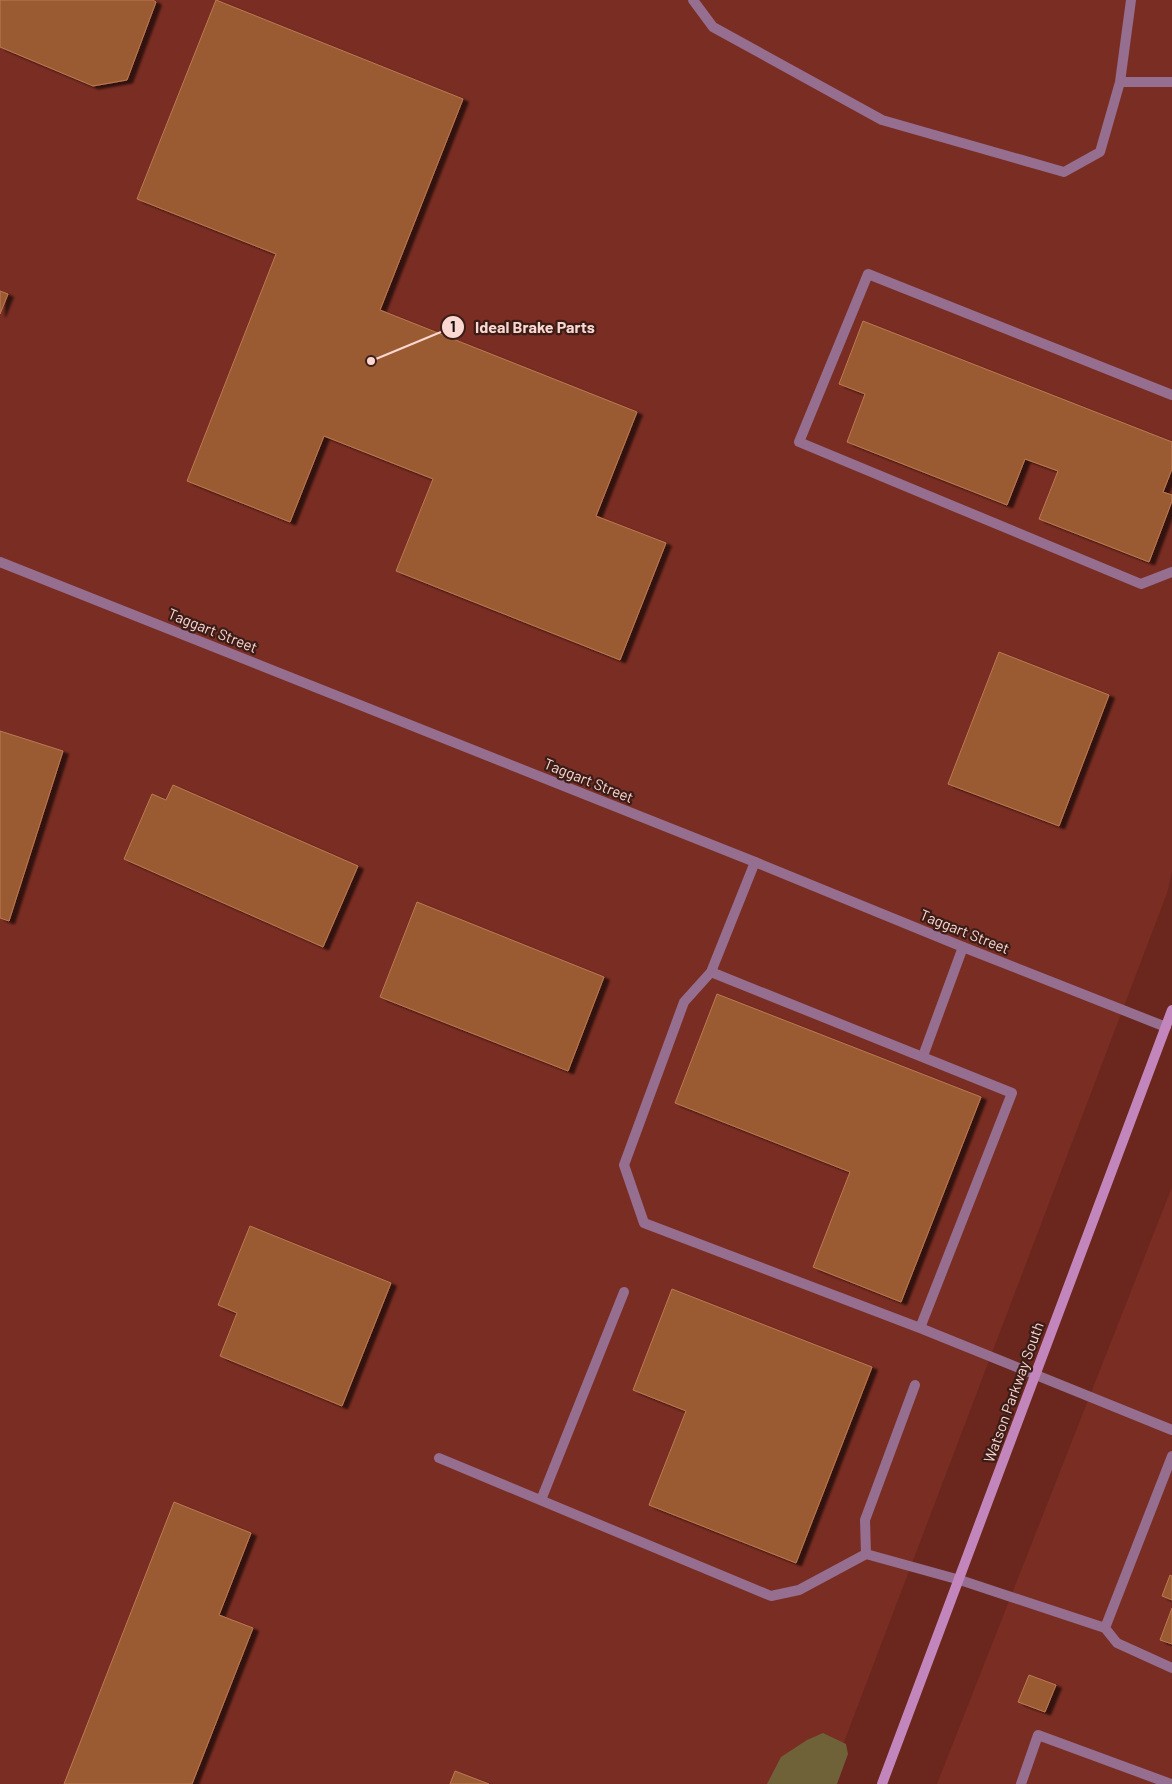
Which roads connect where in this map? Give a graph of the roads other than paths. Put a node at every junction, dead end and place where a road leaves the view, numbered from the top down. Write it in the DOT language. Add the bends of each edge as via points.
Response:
graph roads {
  1 [pos="693,0"];
  2 [pos="1131,0"];
  3 [pos="1120,82"];
  4 [pos="1172,82"];
  5 [pos="1172,395"];
  6 [pos="0,562"];
  7 [pos="1172,572"];
  8 [pos="755,862"];
  9 [pos="963,947"];
  10 [pos="711,972"];
  11 [pos="1172,1010"];
  12 [pos="1166,1027"];
  13 [pos="923,1056"];
  14 [pos="624,1292"];
  15 [pos="920,1328"];
  16 [pos="1036,1374"];
  17 [pos="915,1385"];
  18 [pos="1172,1430"];
  19 [pos="1172,1456"];
  20 [pos="439,1458"];
  21 [pos="540,1500"];
  22 [pos="866,1554"];
  23 [pos="960,1580"];
  24 [pos="1105,1628"];
  25 [pos="1172,1668"];
  26 [pos="882,1784"];
  27 [pos="1021,1784"];
  28 [pos="1171,1784"];
  1 -- 3 [label="street" via="713,27 882,120 1064,172 1100,152"];
  2 -- 3 [label="street"];
  3 -- 4 [label="street"];
  5 -- 7 [label="street" via="868,274 799,442 1141,584"];
  6 -- 8 [label="street, Taggart Street"];
  8 -- 9 [label="street, Taggart Street"];
  8 -- 10 [label="street"];
  9 -- 12 [label="street, Taggart Street"];
  9 -- 13 [label="street"];
  10 -- 13 [label="street"];
  10 -- 15 [label="street" via="684,1002 624,1165 644,1223"];
  11 -- 12 [label="main road, Watson Parkway South"];
  12 -- 16 [label="main road, Watson Parkway South"];
  13 -- 15 [label="street" via="1012,1093"];
  14 -- 21 [label="street"];
  15 -- 16 [label="street"];
  16 -- 18 [label="street"];
  16 -- 23 [label="main road, Watson Parkway South"];
  17 -- 22 [label="street" via="865,1520"];
  19 -- 24 [label="street"];
  20 -- 21 [label="street"];
  21 -- 22 [label="street" via="771,1596 799,1590"];
  22 -- 23 [label="street"];
  23 -- 24 [label="street"];
  23 -- 26 [label="main road, Watson Parkway South"];
  24 -- 25 [label="street" via="1117,1643"];
  27 -- 28 [label="street" via="1038,1735"];
}
